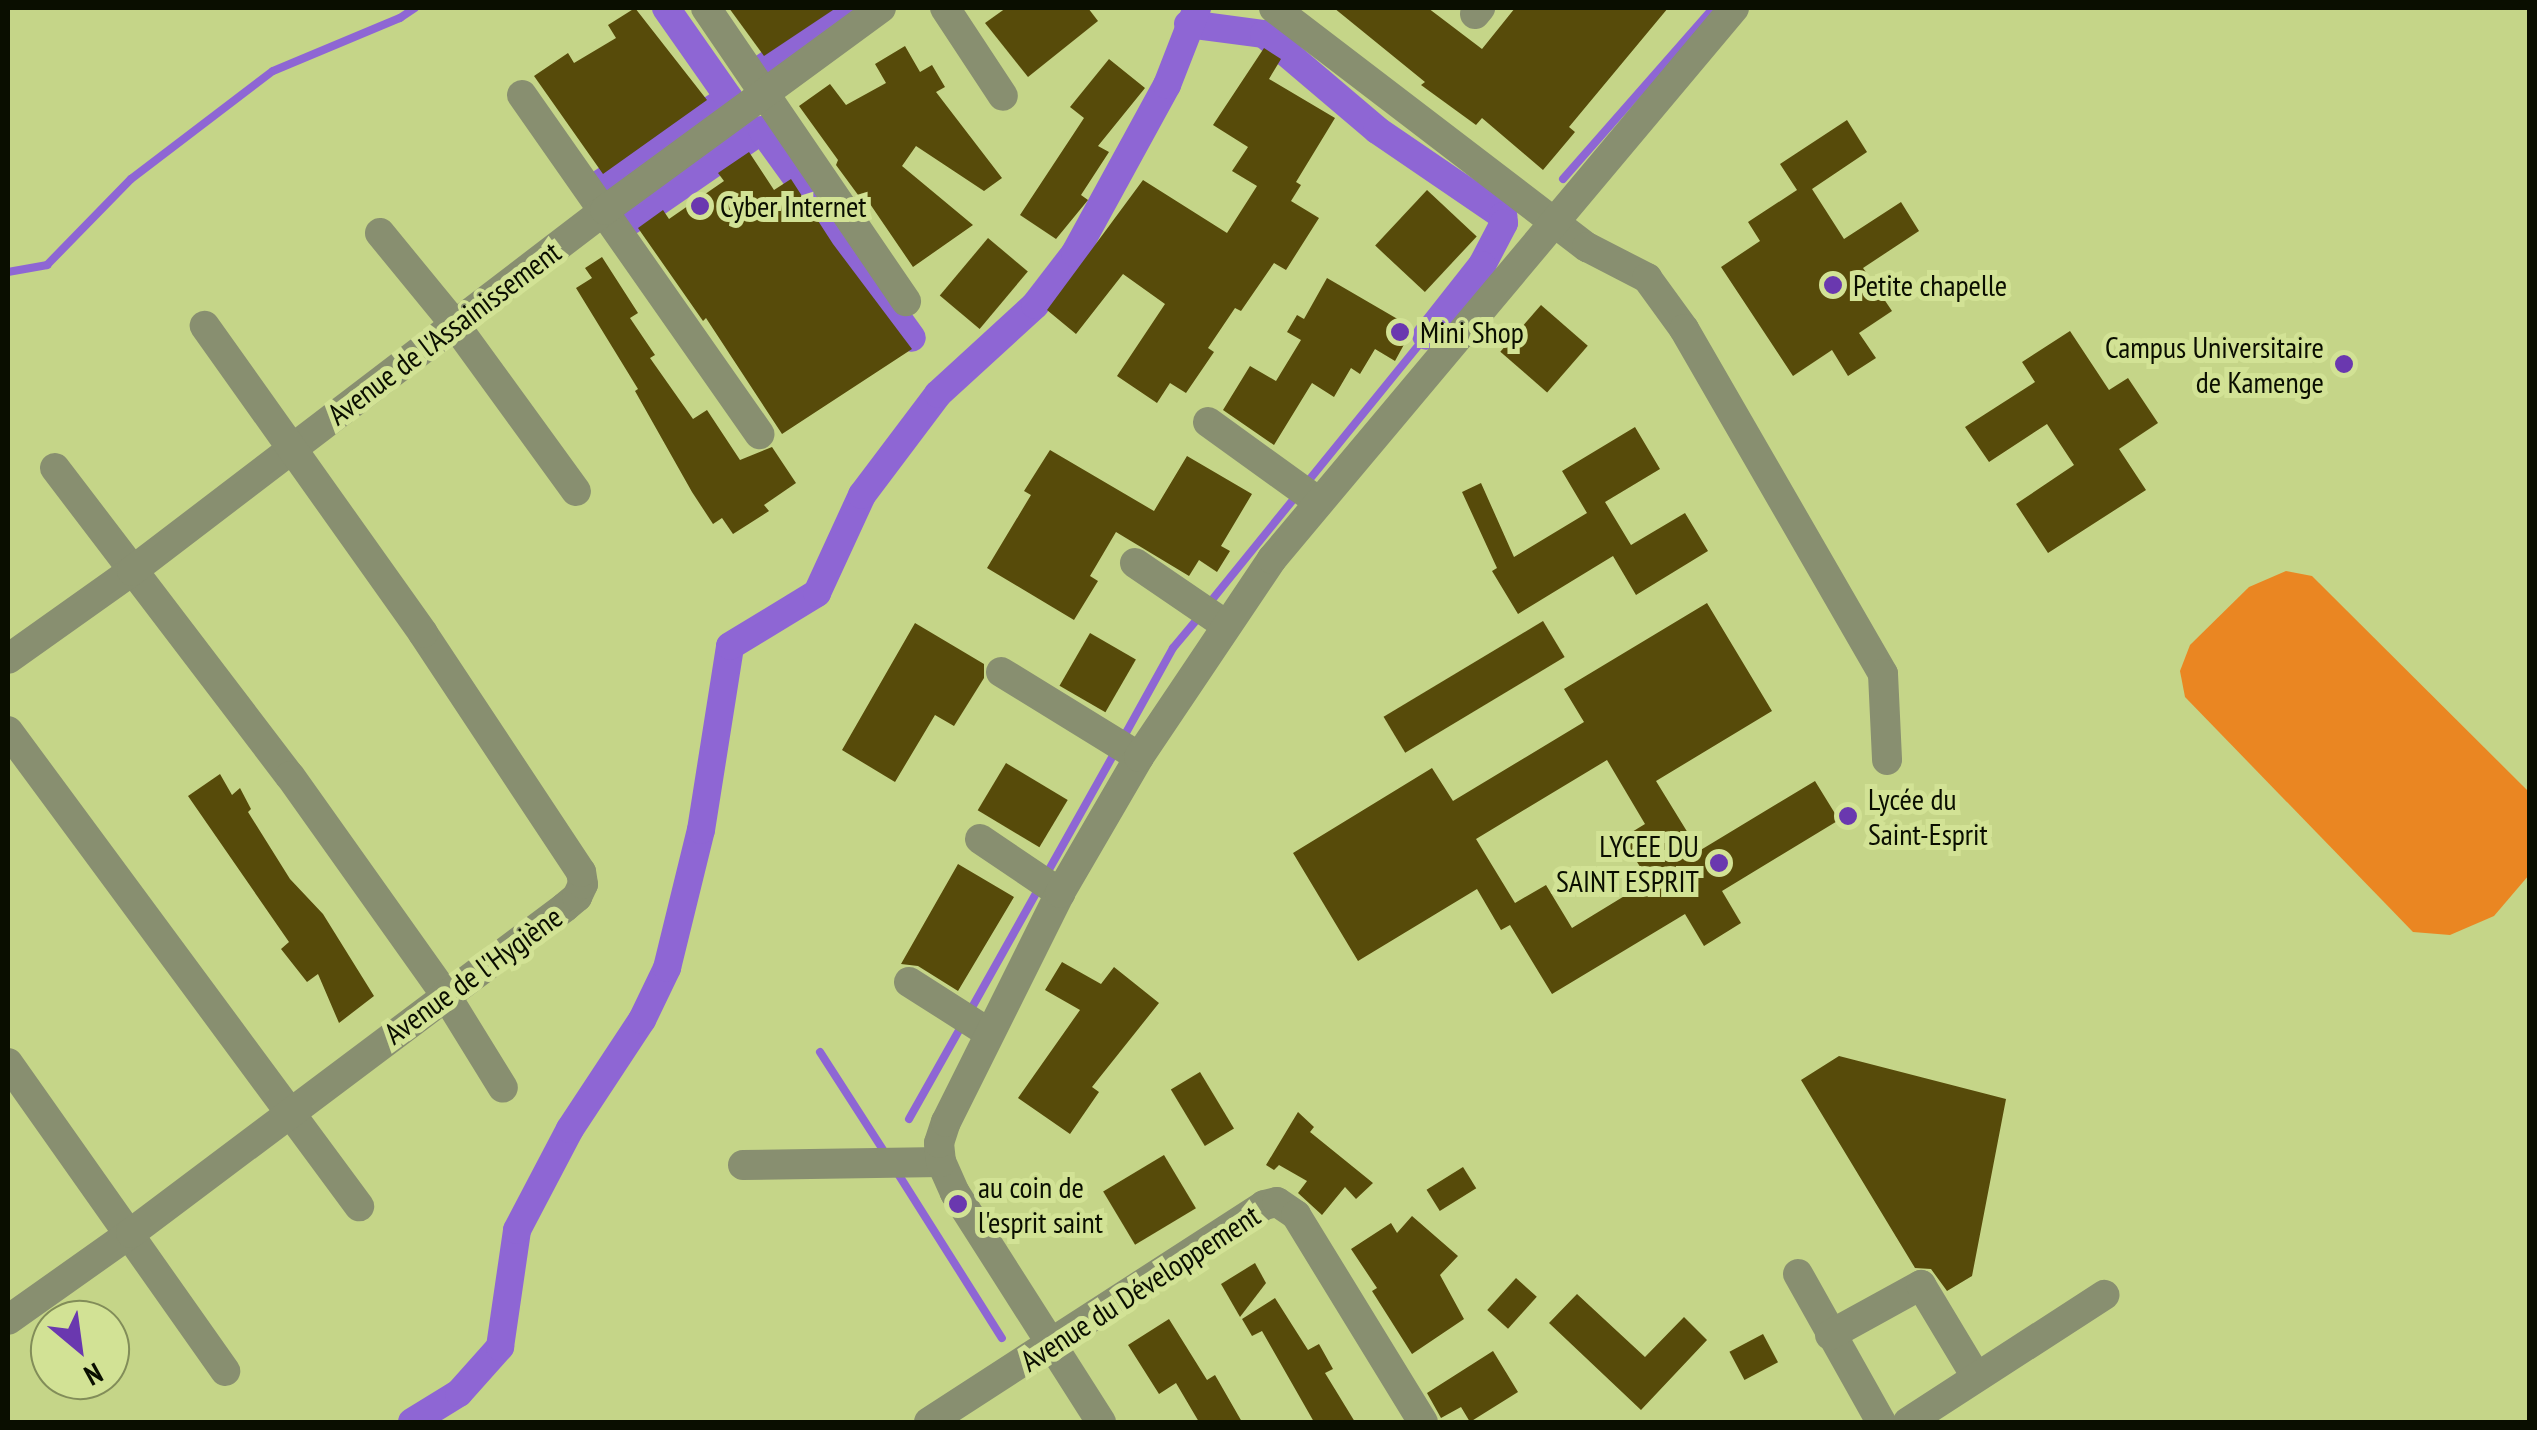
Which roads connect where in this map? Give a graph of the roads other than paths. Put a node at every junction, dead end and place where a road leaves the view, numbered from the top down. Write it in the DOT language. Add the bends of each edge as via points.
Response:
graph roads {
  1 [pos="706,8"];
  2 [pos="881,8"];
  3 [pos="944,8"];
  4 [pos="1274,8"];
  5 [pos="1734,8"];
  6 [pos="522,94"];
  7 [pos="765,95"];
  8 [pos="1004,96"];
  9 [pos="605,210"];
  10 [pos="1555,222"];
  11 [pos="380,233"];
  12 [pos="906,300"];
  13 [pos="205,326"];
  14 [pos="456,326"];
  15 [pos="1208,422"];
  16 [pos="758,434"];
  17 [pos="291,448"];
  18 [pos="55,468"];
  19 [pos="576,491"];
  20 [pos="1319,502"];
  21 [pos="1135,563"];
  22 [pos="132,571"];
  23 [pos="1226,624"];
  24 [pos="8,659"];
  25 [pos="1001,672"];
  26 [pos="8,731"];
  27 [pos="1139,757"];
  28 [pos="1887,760"];
  29 [pos="980,839"];
  30 [pos="1060,894"];
  31 [pos="908,982"];
  32 [pos="446,994"];
  33 [pos="988,1033"];
  34 [pos="8,1063"];
  35 [pos="503,1088"];
  36 [pos="291,1110"];
  37 [pos="941,1162"];
  38 [pos="744,1164"];
  39 [pos="359,1206"];
  40 [pos="132,1233"];
  41 [pos="1798,1274"];
  42 [pos="2104,1295"];
  43 [pos="8,1320"];
  44 [pos="1830,1335"];
  45 [pos="1054,1344"];
  46 [pos="225,1371"];
  47 [pos="1975,1375"];
  48 [pos="930,1422"];
  49 [pos="1101,1422"];
  50 [pos="1423,1422"];
  51 [pos="1881,1422"];
  52 [pos="1908,1422"];
  1 -- 7 [label="street"];
  2 -- 7 [label="street, Avenue de l'Assainissement"];
  3 -- 8 [label="street"];
  4 -- 10 [label="street"];
  5 -- 10 [label="street"];
  6 -- 9 [label="street"];
  7 -- 9 [label="street, Avenue de l'Assainissement"];
  7 -- 12 [label="street"];
  9 -- 14 [label="street, Avenue de l'Assainissement"];
  9 -- 16 [label="street"];
  10 -- 20 [label="street"];
  10 -- 28 [label="street" via="1647,278 1684,329 1883,674"];
  11 -- 14 [label="street"];
  13 -- 17 [label="street, Avenue de l'Hygiène"];
  14 -- 17 [label="street, Avenue de l'Assainissement"];
  14 -- 19 [label="street"];
  15 -- 20 [label="street"];
  17 -- 22 [label="street, Avenue de l'Assainissement"];
  17 -- 32 [label="street, Avenue de l'Hygiène" via="581,872 577,898"];
  18 -- 22 [label="street"];
  20 -- 23 [label="street"];
  21 -- 23 [label="street"];
  22 -- 24 [label="street, Avenue de l'Assainissement"];
  22 -- 32 [label="street"];
  23 -- 27 [label="street"];
  25 -- 27 [label="street"];
  26 -- 36 [label="street"];
  27 -- 30 [label="street"];
  29 -- 30 [label="street"];
  30 -- 33 [label="street"];
  31 -- 33 [label="street"];
  32 -- 35 [label="street"];
  32 -- 36 [label="street, Avenue de l'Hygiène"];
  33 -- 37 [label="street" via="946,1122"];
  34 -- 40 [label="street"];
  36 -- 39 [label="street"];
  36 -- 40 [label="street, Avenue de l'Hygiène"];
  37 -- 38 [label="street"];
  37 -- 45 [label="street"];
  40 -- 43 [label="street, Avenue de l'Hygiène"];
  40 -- 46 [label="street"];
  41 -- 44 [label="street"];
  42 -- 47 [label="street"];
  44 -- 47 [label="street" via="1921,1285"];
  44 -- 51 [label="street"];
  45 -- 48 [label="street, Avenue du Développement"];
  45 -- 49 [label="street"];
  45 -- 50 [label="street, Avenue du Développement" via="1277,1202 1296,1215"];
  47 -- 52 [label="street"];
}
